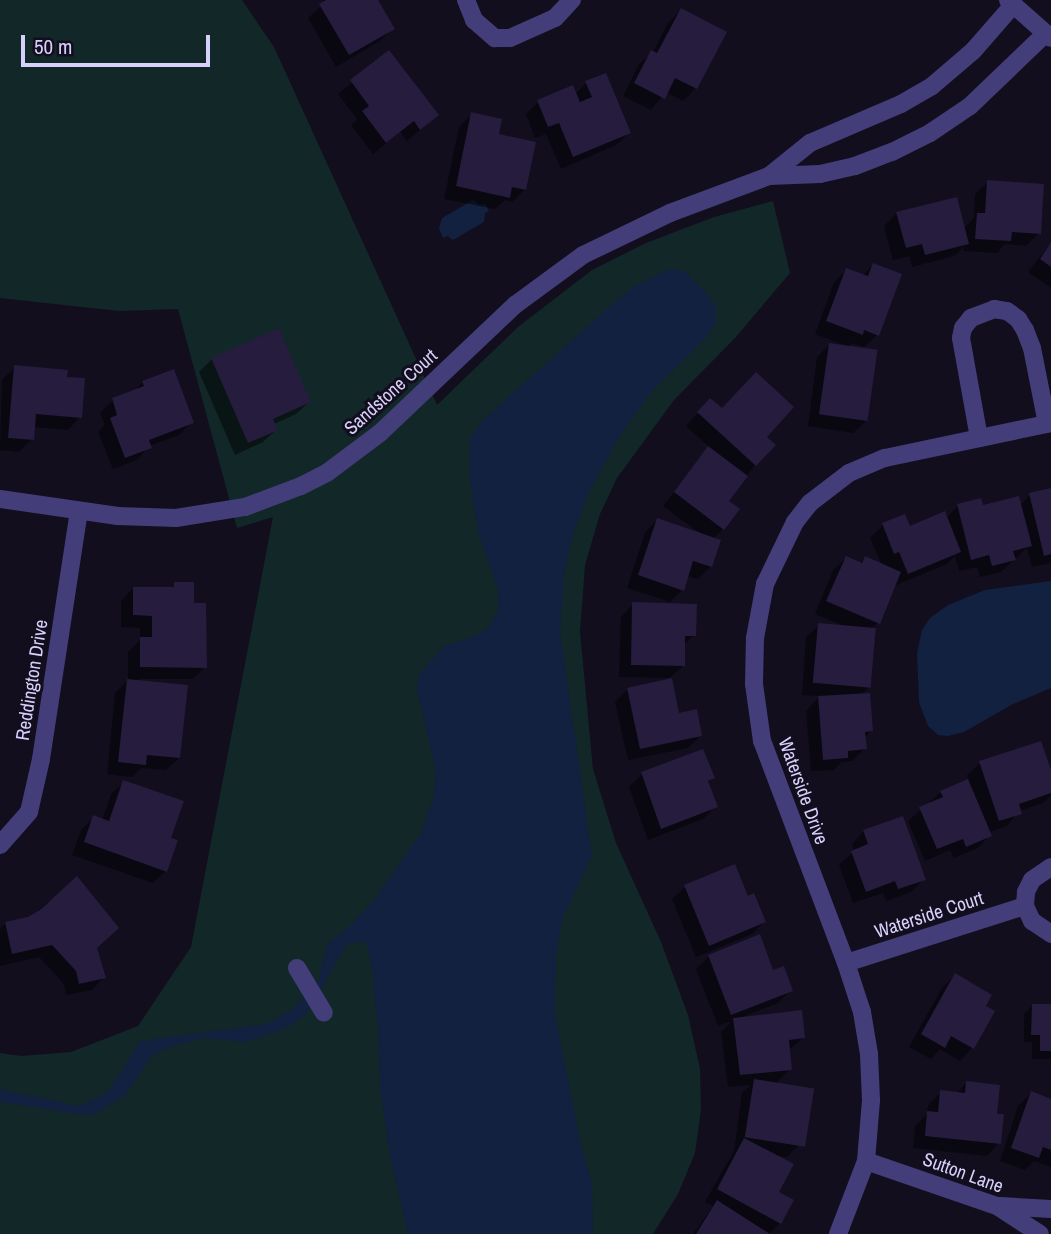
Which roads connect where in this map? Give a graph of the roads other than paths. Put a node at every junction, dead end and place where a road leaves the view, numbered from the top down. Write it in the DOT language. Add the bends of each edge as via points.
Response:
graph roads {
  1 [pos="466,0"];
  2 [pos="572,0"];
  3 [pos="1011,2"];
  4 [pos="1049,35"];
  5 [pos="769,176"];
  6 [pos="1049,423"];
  7 [pos="979,438"];
  8 [pos="0,499"];
  9 [pos="79,511"];
  10 [pos="0,845"];
  11 [pos="1051,867"];
  12 [pos="1025,906"];
  13 [pos="1051,934"];
  14 [pos="846,963"];
  15 [pos="301,975"];
  16 [pos="324,1012"];
  17 [pos="866,1161"];
  18 [pos="997,1206"];
  19 [pos="1051,1209"];
  20 [pos="838,1234"];
  21 [pos="1040,1234"];
  1 -- 2 [label="street" via="474,20 495,38 510,38 555,18"];
  3 -- 4 [label="street"];
  3 -- 5 [label="street, Sandstone Court" via="973,51 932,86 810,143"];
  4 -- 5 [label="street, Sandstone Court" via="970,106 930,134 855,166 820,174"];
  5 -- 9 [label="street, Sandstone Court" via="625,232 572,262 515,305 380,433 301,486 245,507 176,517"];
  6 -- 7 [label="street, Waterside Drive"];
  6 -- 7 [label="street, Waterside Drive" via="1025,330 1007,311 994,309 971,317 961,338"];
  7 -- 14 [label="street, Waterside Drive" via="885,458 839,480 795,522 765,584 755,638 754,684 762,741"];
  8 -- 9 [label="street, Sandstone Court"];
  9 -- 10 [label="street, Reddington Drive" via="29,812"];
  11 -- 12 [label="street" via="1032,880"];
  12 -- 13 [label="street" via="1031,921"];
  12 -- 14 [label="street, Waterside Court"];
  14 -- 17 [label="street, Waterside Drive" via="862,1012 869,1054"];
  15 -- 16 [label="street"];
  17 -- 18 [label="street, Sutton Lane"];
  17 -- 20 [label="street, Waterside Drive"];
  18 -- 19 [label="street"];
  18 -- 21 [label="street, Sutton Lane"];
}
